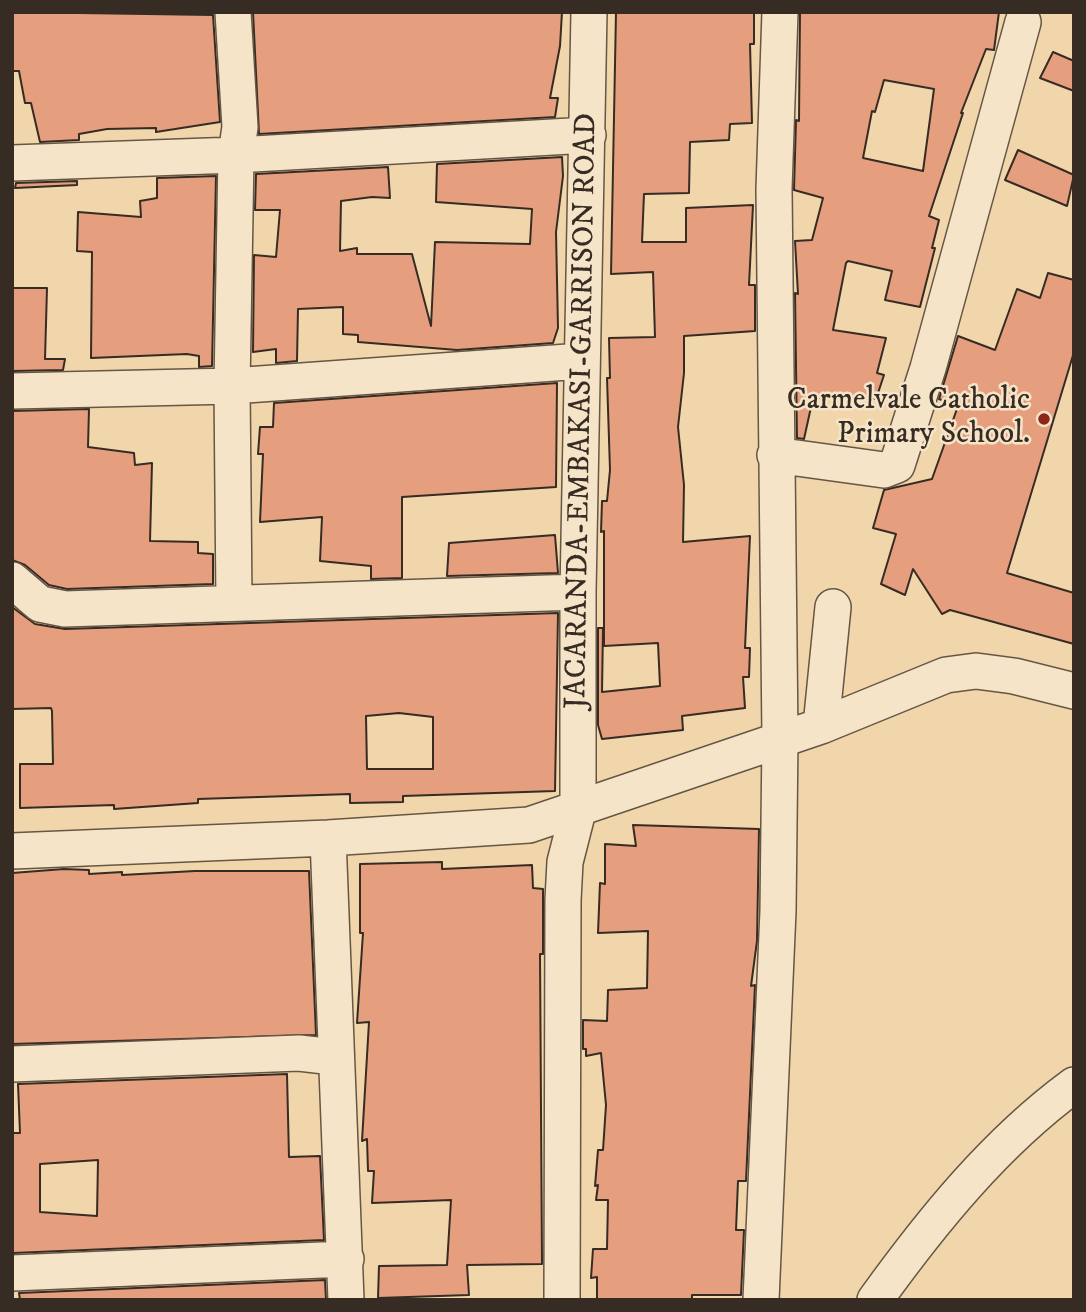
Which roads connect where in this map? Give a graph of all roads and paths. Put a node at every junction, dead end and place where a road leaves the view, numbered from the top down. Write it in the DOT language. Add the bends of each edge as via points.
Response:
graph roads {
  1 [pos="233,12"];
  2 [pos="589,12"];
  3 [pos="780,12"];
  4 [pos="1023,22"];
  5 [pos="588,135"];
  6 [pos="236,155"];
  7 [pos="12,163"];
  8 [pos="582,361"];
  9 [pos="232,386"];
  10 [pos="12,391"];
  11 [pos="775,455"];
  12 [pos="12,580"];
  13 [pos="578,592"];
  14 [pos="234,603"];
  15 [pos="832,607"];
  16 [pos="1074,691"];
  17 [pos="821,726"];
  18 [pos="780,738"];
  19 [pos="578,811"];
  20 [pos="328,838"];
  21 [pos="12,851"];
  22 [pos="334,1057"];
  23 [pos="12,1064"];
  24 [pos="1074,1085"];
  25 [pos="346,1259"];
  26 [pos="12,1273"];
  27 [pos="346,1300"];
  28 [pos="562,1300"];
  29 [pos="761,1300"];
  30 [pos="875,1300"];
  1 -- 6 [label="street" via="240,127"];
  2 -- 5 [label="street, JACARANDA-EMBAKASI-GARRISON ROAD"];
  3 -- 11 [label="street" via="774,190"];
  4 -- 11 [label="street" via="897,465 884,470"];
  5 -- 6 [label="street"];
  5 -- 8 [label="street, JACARANDA-EMBAKASI-GARRISON ROAD"];
  6 -- 7 [label="street"];
  6 -- 9 [label="street"];
  8 -- 9 [label="street"];
  8 -- 13 [label="street, JACARANDA-EMBAKASI-GARRISON ROAD"];
  9 -- 10 [label="street"];
  9 -- 14 [label="street"];
  11 -- 18 [label="street"];
  12 -- 14 [label="street" via="48,608"];
  13 -- 14 [label="street"];
  13 -- 19 [label="street, JACARANDA-EMBAKASI-GARRISON ROAD"];
  15 -- 17 [label="street"];
  16 -- 17 [label="street" via="976,671 946,675"];
  17 -- 18 [label="street"];
  18 -- 19 [label="street"];
  18 -- 29 [label="street" via="778,911"];
  19 -- 20 [label="street" via="529,825"];
  19 -- 28 [label="street, JACARANDA-EMBAKASI-GARRISON ROAD" via="565,862 563,900"];
  20 -- 21 [label="street"];
  20 -- 22 [label="street"];
  22 -- 23 [label="street" via="299,1053"];
  22 -- 25 [label="street"];
  24 -- 30 [label="street" via="1046,1105 937,1215"];
  25 -- 26 [label="street"];
  25 -- 27 [label="street"];
}
